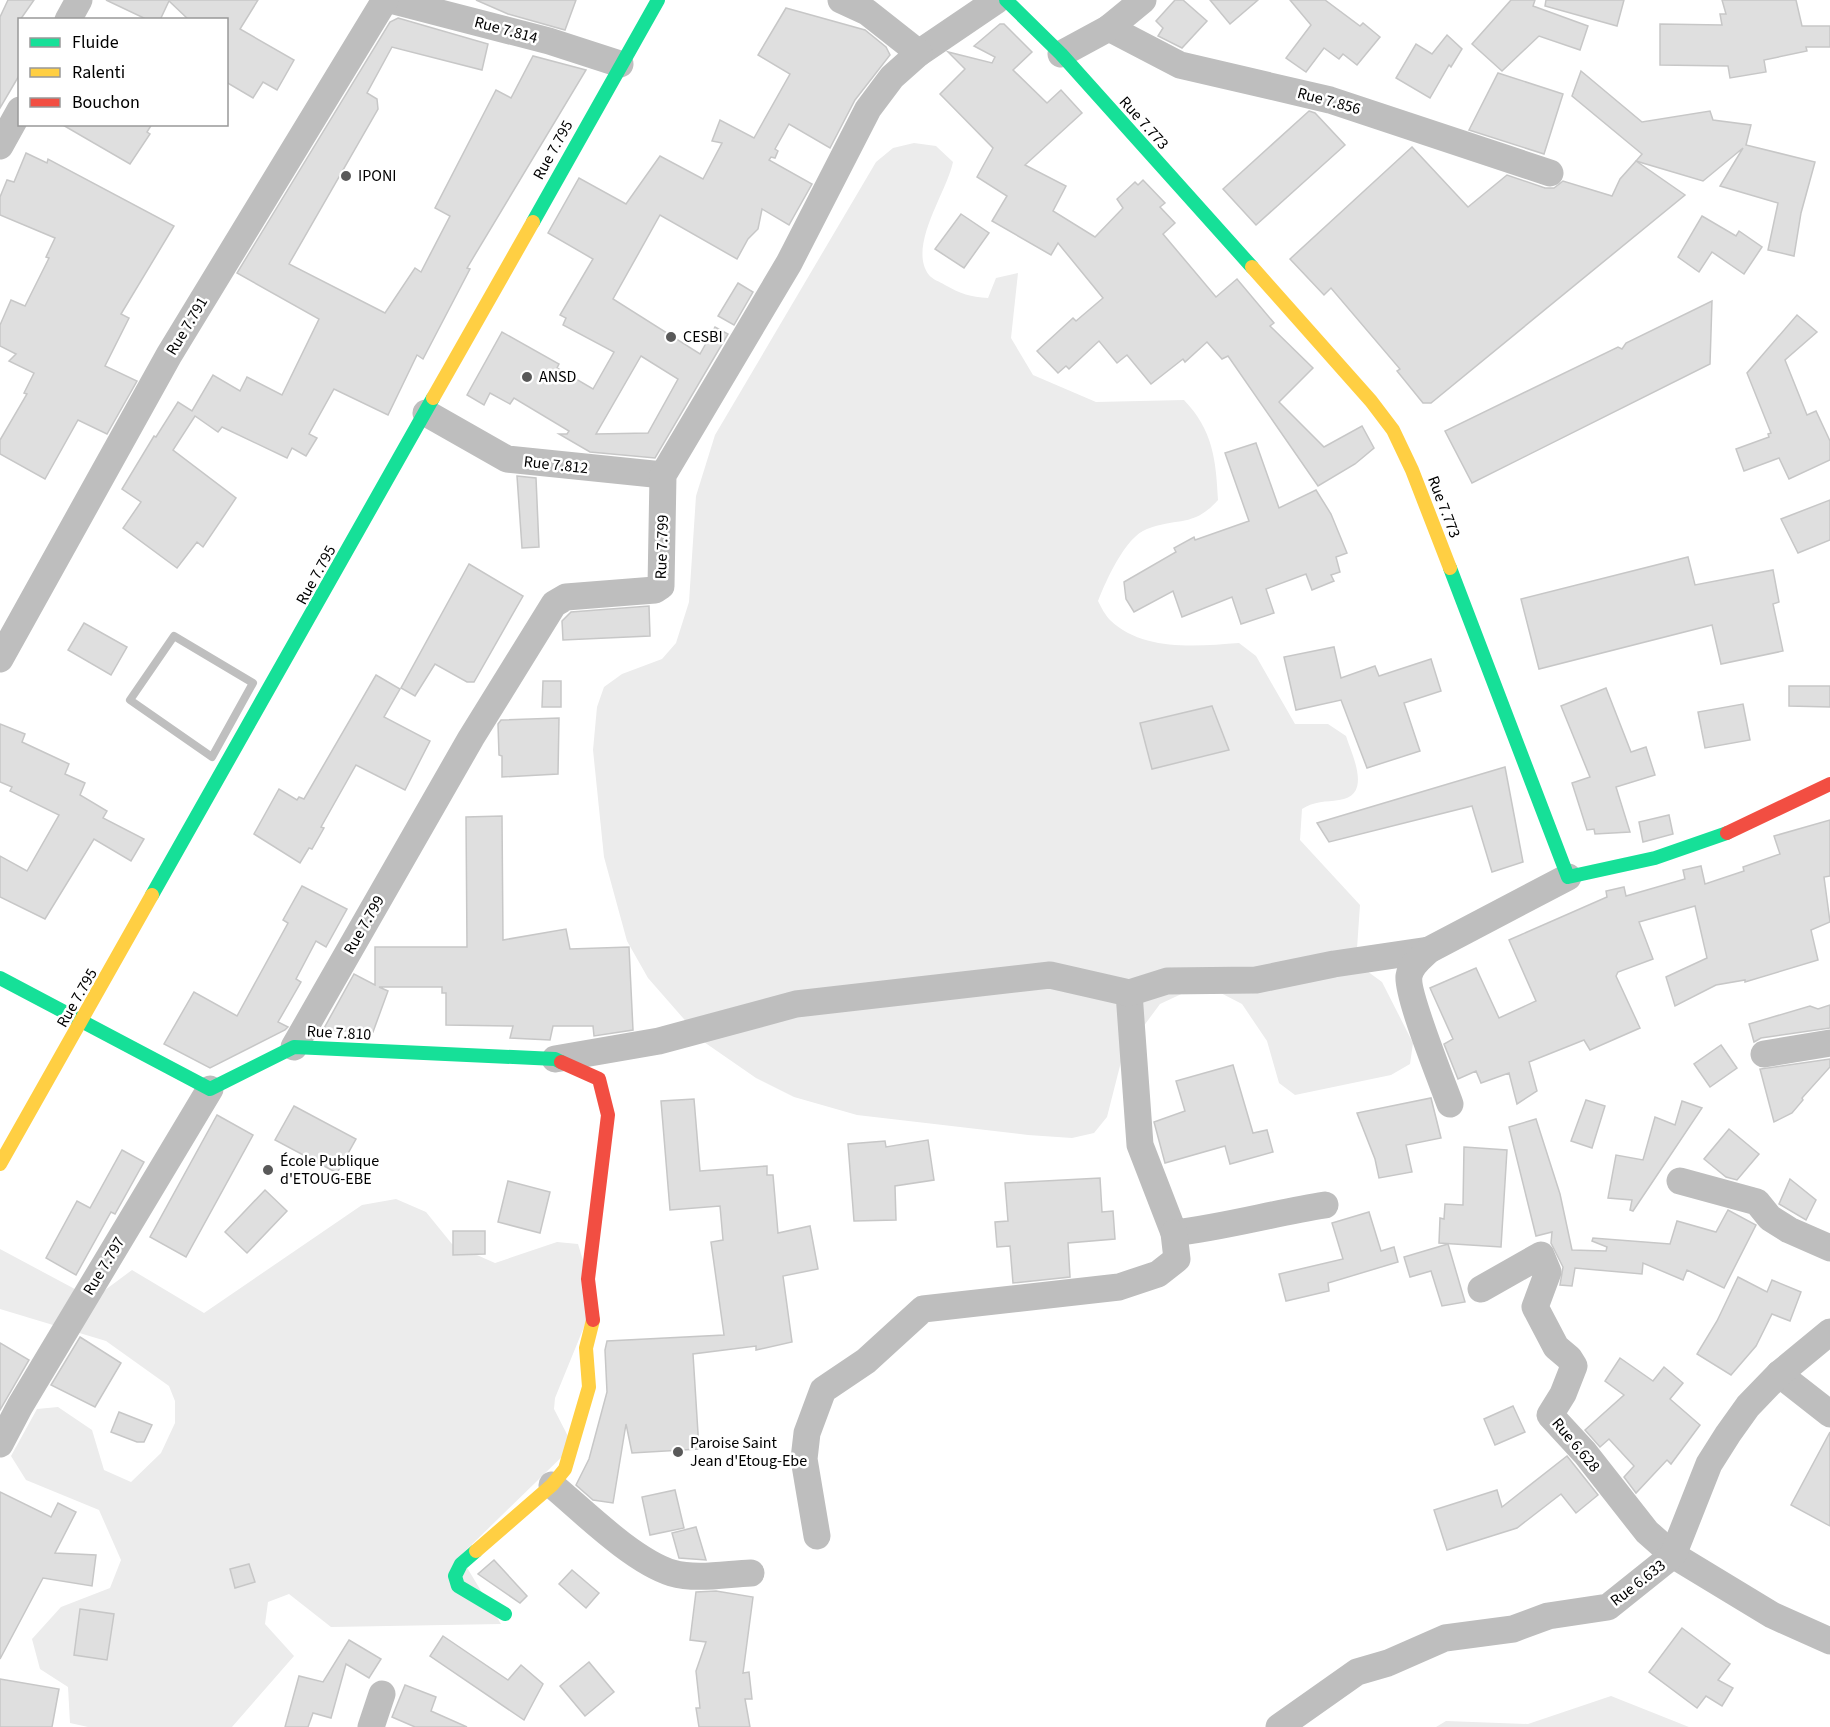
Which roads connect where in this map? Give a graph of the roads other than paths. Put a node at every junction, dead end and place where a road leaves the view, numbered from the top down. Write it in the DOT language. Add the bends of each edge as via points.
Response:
graph roads {
  1 [pos="79,0"];
  2 [pos="385,0"];
  3 [pos="390,0"];
  4 [pos="658,0"];
  5 [pos="841,0"];
  6 [pos="997,0"];
  7 [pos="1006,0"];
  8 [pos="1143,0"];
  9 [pos="69,18"];
  10 [pos="1109,28"];
  11 [pos="919,53"];
  12 [pos="1061,54"];
  13 [pos="620,64"];
  14 [pos="18,114"];
  15 [pos="0,146"];
  16 [pos="1550,173"];
  17 [pos="426,413"];
  18 [pos="663,475"];
  19 [pos="0,659"];
  20 [pos="1830,784"];
  21 [pos="1568,877"];
  22 [pos="1429,950"];
  23 [pos="0,978"];
  24 [pos="1129,993"];
  25 [pos="82,1023"];
  26 [pos="1830,1043"];
  27 [pos="294,1047"];
  28 [pos="1764,1054"];
  29 [pos="555,1059"];
  30 [pos="210,1089"];
  31 [pos="1450,1104"];
  32 [pos="0,1164"];
  33 [pos="1680,1181"];
  34 [pos="1325,1205"];
  35 [pos="1174,1233"];
  36 [pos="1830,1248"];
  37 [pos="1480,1289"];
  38 [pos="1830,1332"];
  39 [pos="1779,1374"];
  40 [pos="1830,1414"];
  41 [pos="0,1444"];
  42 [pos="552,1485"];
  43 [pos="817,1536"];
  44 [pos="1673,1555"];
  45 [pos="751,1573"];
  46 [pos="505,1614"];
  47 [pos="1830,1641"];
  48 [pos="382,1694"];
  49 [pos="371,1727"];
  50 [pos="1280,1727"];
  1 -- 9 [label="street"];
  2 -- 19 [label="street, Rue 7.791" via="169,355"];
  3 -- 13 [label="street, Rue 7.814" via="549,41"];
  4 -- 13 [label="street, Rue 7.795"];
  5 -- 11 [label="street" via="867,12"];
  6 -- 11 [label="street, Rue 7.799"];
  7 -- 12 [label="street, Rue 7.773"];
  8 -- 10 [label="street"];
  10 -- 12 [label="street"];
  10 -- 16 [label="street, Rue 7.856" via="1180,65 1330,100"];
  11 -- 18 [label="street, Rue 7.799" via="892,77 868,109 789,263"];
  12 -- 21 [label="street, Rue 7.773" via="1393,430 1417,481"];
  13 -- 17 [label="street, Rue 7.795"];
  14 -- 15 [label="street"];
  17 -- 18 [label="street, Rue 7.812" via="507,459"];
  17 -- 25 [label="street, Rue 7.795"];
  18 -- 27 [label="street, Rue 7.799" via="661,586 655,590 566,597 554,604 471,738"];
  20 -- 21 [label="street" via="1682,851"];
  21 -- 22 [label="street"];
  22 -- 24 [label="street" via="1256,980 1167,981"];
  22 -- 31 [label="street" via="1414,964 1409,977 1413,1000"];
  23 -- 25 [label="street"];
  24 -- 29 [label="street" via="1050,975 1039,976 796,1004 659,1041"];
  24 -- 35 [label="street" via="1140,1144"];
  25 -- 30 [label="street"];
  25 -- 32 [label="street, Rue 7.795"];
  26 -- 28 [label="street"];
  27 -- 29 [label="street, Rue 7.810"];
  27 -- 30 [label="street, Rue 7.810"];
  29 -- 42 [label="street, Rue 7.810" via="600,1079 608,1115 588,1280 593,1322 586,1348 589,1387 571,1454"];
  30 -- 41 [label="street, Rue 7.797"];
  33 -- 36 [label="street" via="1757,1202 1770,1218 1789,1230"];
  34 -- 35 [label="street" via="1269,1214 1221,1228"];
  35 -- 43 [label="street" via="1177,1259 1158,1274 1119,1287 923,1309 866,1361 823,1390 807,1433 804,1459"];
  37 -- 44 [label="street, Rue 6.628" via="1541,1255 1548,1272 1535,1307 1556,1347 1574,1366 1550,1415 1647,1532"];
  38 -- 39 [label="street, Rue 6.633"];
  39 -- 40 [label="street"];
  39 -- 44 [label="street, Rue 6.633" via="1748,1406 1709,1464"];
  42 -- 45 [label="street" via="610,1535 671,1573"];
  42 -- 46 [label="street" via="482,1543 455,1576 458,1586"];
  44 -- 47 [label="street" via="1772,1615"];
  44 -- 50 [label="street, Rue 6.633" via="1608,1607 1548,1616 1513,1629 1445,1638 1357,1672"];
  48 -- 49 [label="street"];
}
